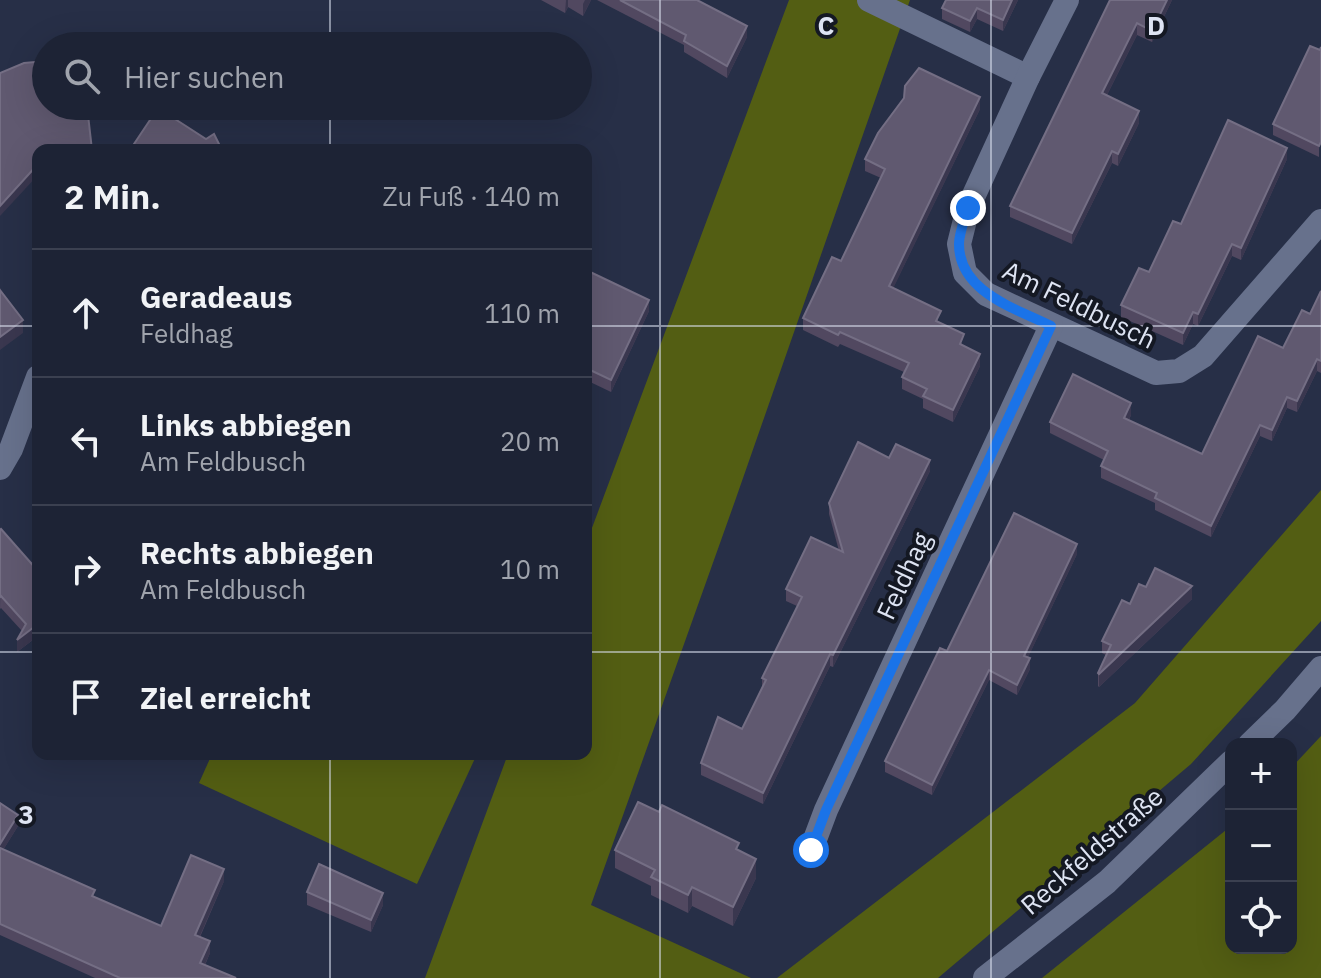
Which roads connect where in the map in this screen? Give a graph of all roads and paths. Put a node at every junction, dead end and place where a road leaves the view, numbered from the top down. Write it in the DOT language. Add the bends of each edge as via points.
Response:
graph roads {
  1 [pos="869,0"];
  2 [pos="1067,0"];
  3 [pos="1028,77"];
  4 [pos="1321,221"];
  5 [pos="1051,326"];
  6 [pos="32,393"];
  7 [pos="0,468"];
  8 [pos="1321,668"];
  9 [pos="1256,738"];
  10 [pos="1225,768"];
  11 [pos="811,850"];
  12 [pos="985,978"];
  1 -- 3 [label="street"];
  2 -- 3 [label="street, Am Feldbusch"];
  3 -- 5 [label="street, Am Feldbusch" via="968,208 959,244 965,273 986,294"];
  4 -- 5 [label="street, Am Feldbusch" via="1203,356 1179,371 1156,373"];
  5 -- 11 [label="street, Feldhag"];
  6 -- 7 [label="street"];
  8 -- 9 [label="street"];
  10 -- 12 [label="street, Reckfeldstraße" via="1107,882"];
}
